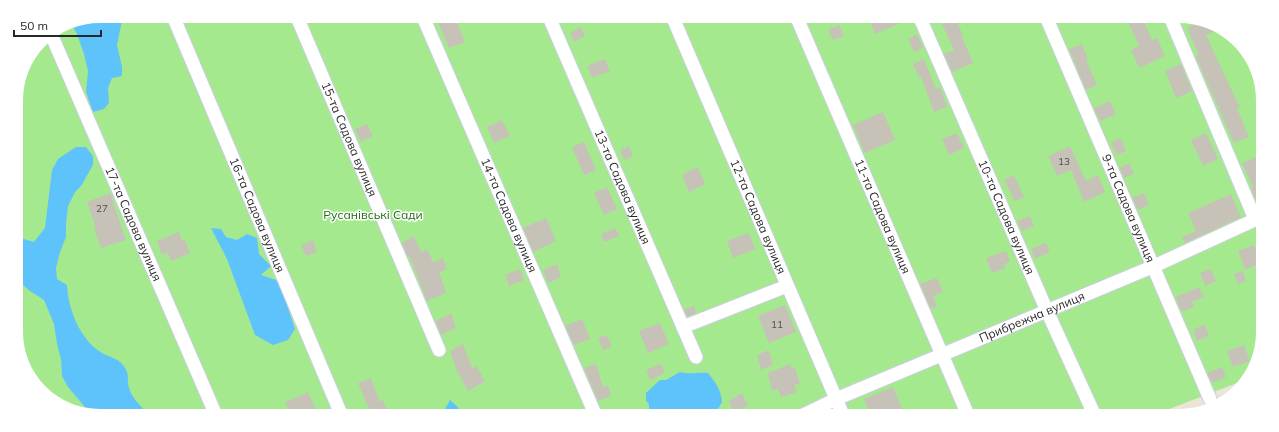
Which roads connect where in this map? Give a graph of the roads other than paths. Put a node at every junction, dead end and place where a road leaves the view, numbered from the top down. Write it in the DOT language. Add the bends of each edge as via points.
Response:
graph roads {
  1 [pos="176,23"];
  2 [pos="300,23"];
  3 [pos="426,23"];
  4 [pos="552,23"];
  5 [pos="675,23"];
  6 [pos="799,23"];
  7 [pos="922,23"];
  8 [pos="1049,23"];
  9 [pos="1173,23"];
  10 [pos="53,39"];
  11 [pos="1256,213"];
  12 [pos="1256,219"];
  13 [pos="1152,267"];
  14 [pos="787,286"];
  15 [pos="1047,311"];
  16 [pos="683,327"];
  17 [pos="439,350"];
  18 [pos="941,355"];
  19 [pos="696,357"];
  20 [pos="836,399"];
  21 [pos="1210,399"];
  22 [pos="213,409"];
  23 [pos="339,409"];
  24 [pos="593,409"];
  25 [pos="815,409"];
  26 [pos="840,409"];
  27 [pos="965,409"];
  28 [pos="1092,409"];
  1 -- 23 [label="street, 16-та Садова вулиця"];
  2 -- 17 [label="street, 15-та Садова вулиця"];
  3 -- 24 [label="street, 14-та Садова вулиця"];
  4 -- 16 [label="street, 13-та Садова вулиця"];
  5 -- 14 [label="street, 12-та Садова вулиця"];
  6 -- 18 [label="street, 11-та Садова вулиця"];
  7 -- 15 [label="street, 10-та Садова вулиця"];
  8 -- 13 [label="street, 9-та Садова вулиця"];
  9 -- 11 [label="street"];
  10 -- 22 [label="street, 17-та Садова вулиця"];
  12 -- 13 [label="street, Прибрежна вулиця"];
  13 -- 15 [label="street, Прибрежна вулиця"];
  13 -- 21 [label="street, 9-та Садова вулиця"];
  14 -- 16 [label="street"];
  14 -- 20 [label="street, 12-та Садова вулиця"];
  15 -- 18 [label="street, Прибрежна вулиця"];
  15 -- 28 [label="street, 10-та Садова вулиця"];
  16 -- 19 [label="street, 13-та Садова вулиця"];
  18 -- 20 [label="street, Прибрежна вулиця"];
  18 -- 27 [label="street, 11-та Садова вулиця"];
  20 -- 25 [label="street, Прибрежна вулиця"];
  20 -- 26 [label="street, 12-та Садова вулиця"];
}
